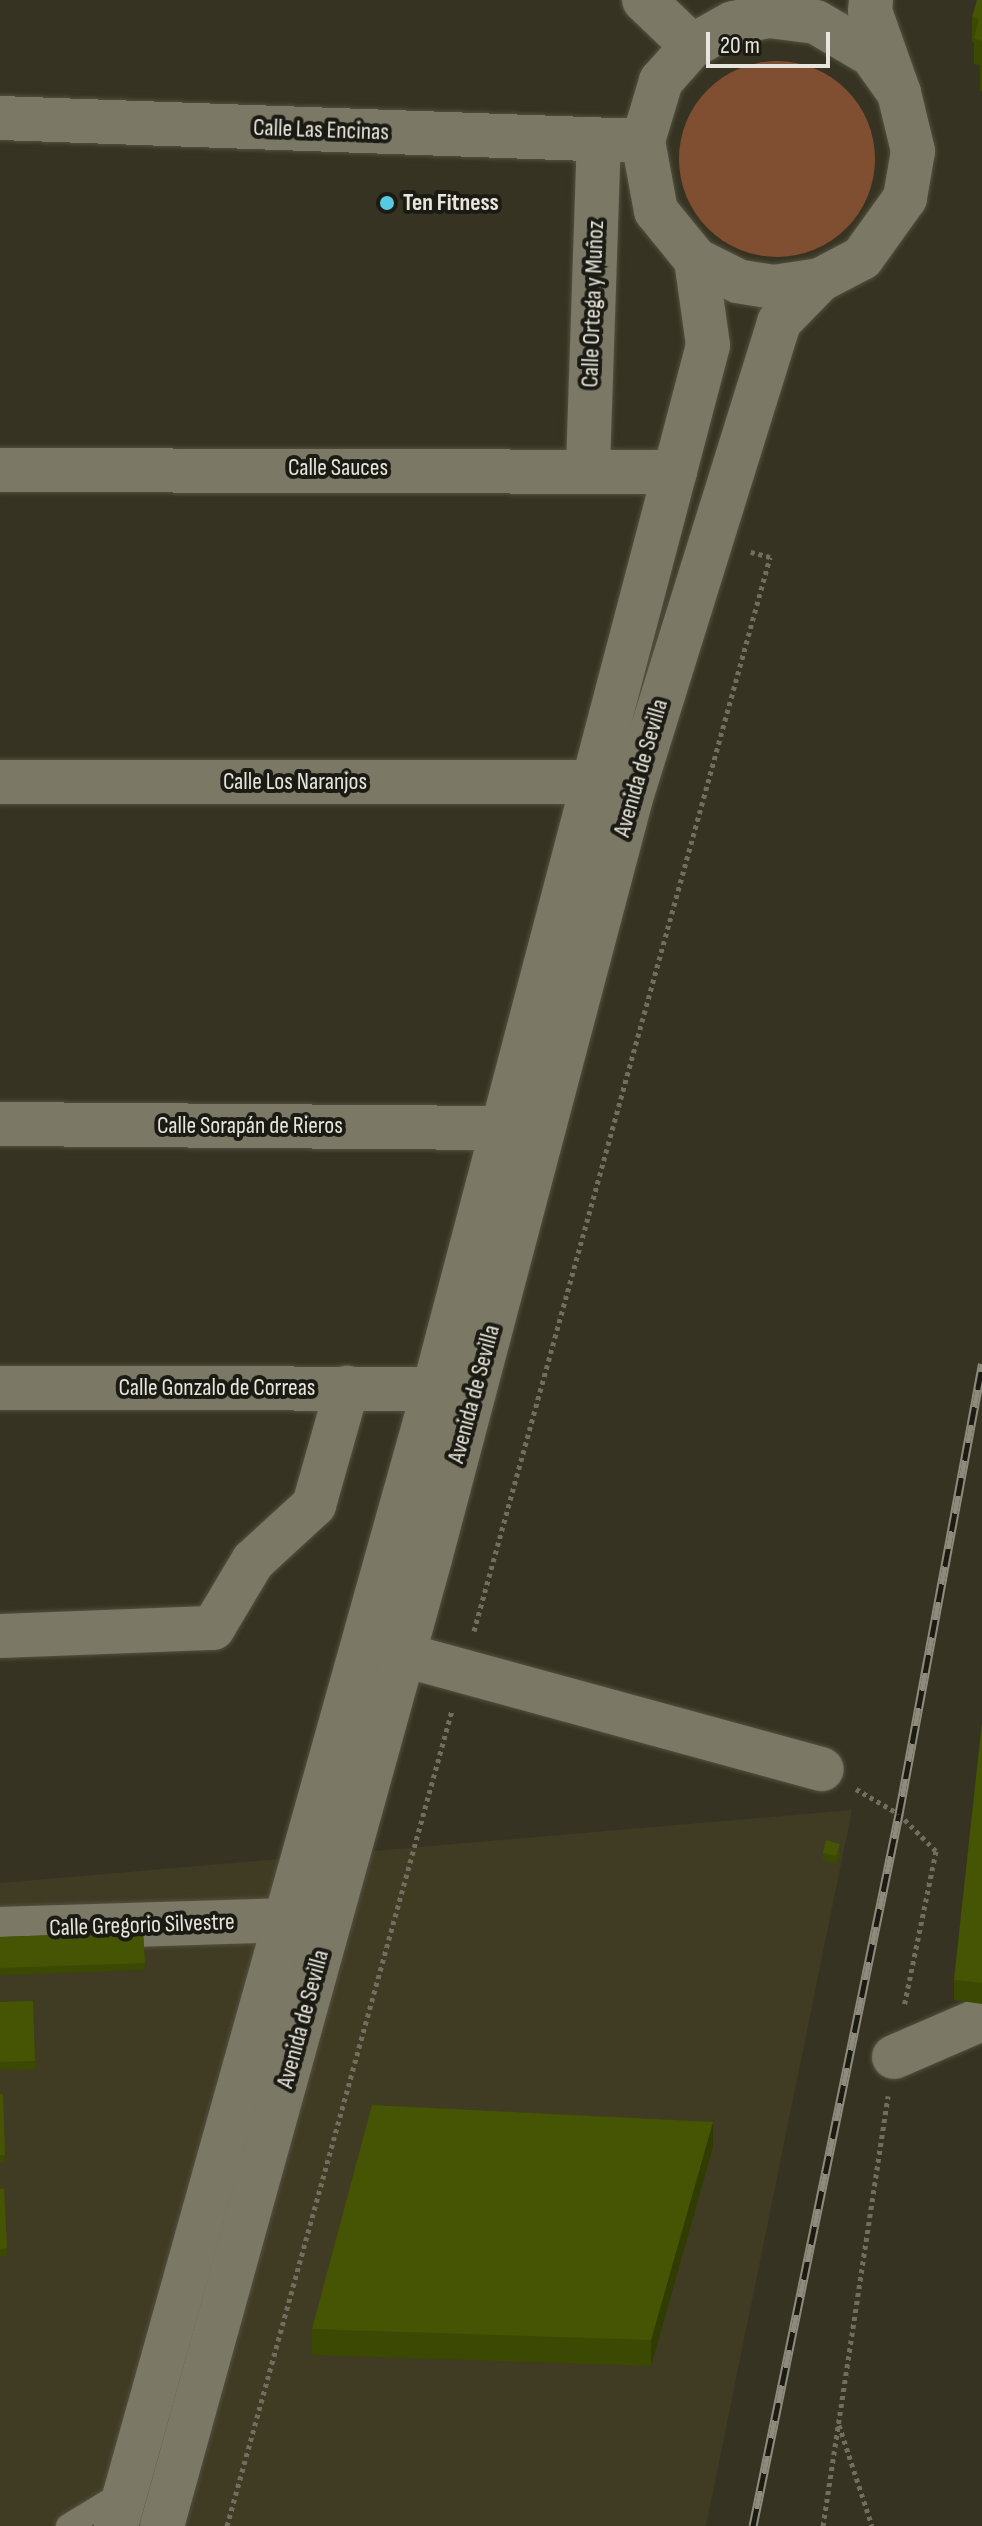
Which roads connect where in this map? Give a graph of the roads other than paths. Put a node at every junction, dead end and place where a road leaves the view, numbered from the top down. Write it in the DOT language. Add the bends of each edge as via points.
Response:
graph roads {
  1 [pos="644,0"];
  2 [pos="871,0"];
  3 [pos="779,8"];
  4 [pos="692,46"];
  5 [pos="899,93"];
  6 [pos="0,118"];
  7 [pos="599,141"];
  8 [pos="643,141"];
  9 [pos="696,260"];
  10 [pos="820,280"];
  11 [pos="588,467"];
  12 [pos="0,470"];
  13 [pos="675,472"];
  14 [pos="0,782"];
  15 [pos="590,782"];
  16 [pos="0,1124"];
  17 [pos="501,1128"];
  18 [pos="0,1388"];
  19 [pos="347,1388"];
  20 [pos="434,1389"];
  21 [pos="0,1636"];
  22 [pos="404,1655"];
  23 [pos="822,1769"];
  24 [pos="284,1920"];
  25 [pos="0,1929"];
  26 [pos="982,2019"];
  27 [pos="894,2057"];
  28 [pos="121,2508"];
  29 [pos="68,2526"];
  30 [pos="162,2526"];
  1 -- 4 [label="street"];
  2 -- 5 [label="street"];
  3 -- 4 [label="street" via="733,23"];
  3 -- 5 [label="street" via="844,34 872,55"];
  4 -- 8 [label="street" via="661,81"];
  5 -- 10 [label="street" via="913,151 905,198 862,258"];
  6 -- 7 [label="street, Calle Las Encinas"];
  7 -- 8 [label="street, Calle Las Encinas"];
  7 -- 11 [label="street, Calle Ortega y Muñoz"];
  8 -- 9 [label="street" via="656,211"];
  9 -- 10 [label="street" via="738,281 774,287"];
  9 -- 13 [label="street, Avenida de Sevilla" via="708,345"];
  10 -- 22 [label="street, Avenida de Sevilla" via="779,322 708,538 631,798"];
  11 -- 12 [label="street, Calle Sauces"];
  11 -- 13 [label="street, Calle Sauces"];
  13 -- 15 [label="street, Avenida de Sevilla"];
  14 -- 15 [label="street, Calle Los Naranjos"];
  15 -- 17 [label="street, Avenida de Sevilla"];
  16 -- 17 [label="street, Calle Sorapán de Rieros"];
  17 -- 20 [label="street, Avenida de Sevilla"];
  18 -- 19 [label="street, Calle Gonzalo de Correas"];
  19 -- 20 [label="street, Calle Gonzalo de Correas"];
  19 -- 21 [label="street" via="314,1505 253,1561 213,1628"];
  20 -- 24 [label="street, Avenida de Sevilla"];
  22 -- 23 [label="street"];
  22 -- 30 [label="street, Avenida de Sevilla"];
  24 -- 25 [label="street, Calle Gregorio Silvestre"];
  24 -- 28 [label="street, Avenida de Sevilla"];
  26 -- 27 [label="street"];
  28 -- 29 [label="lane"];
}
